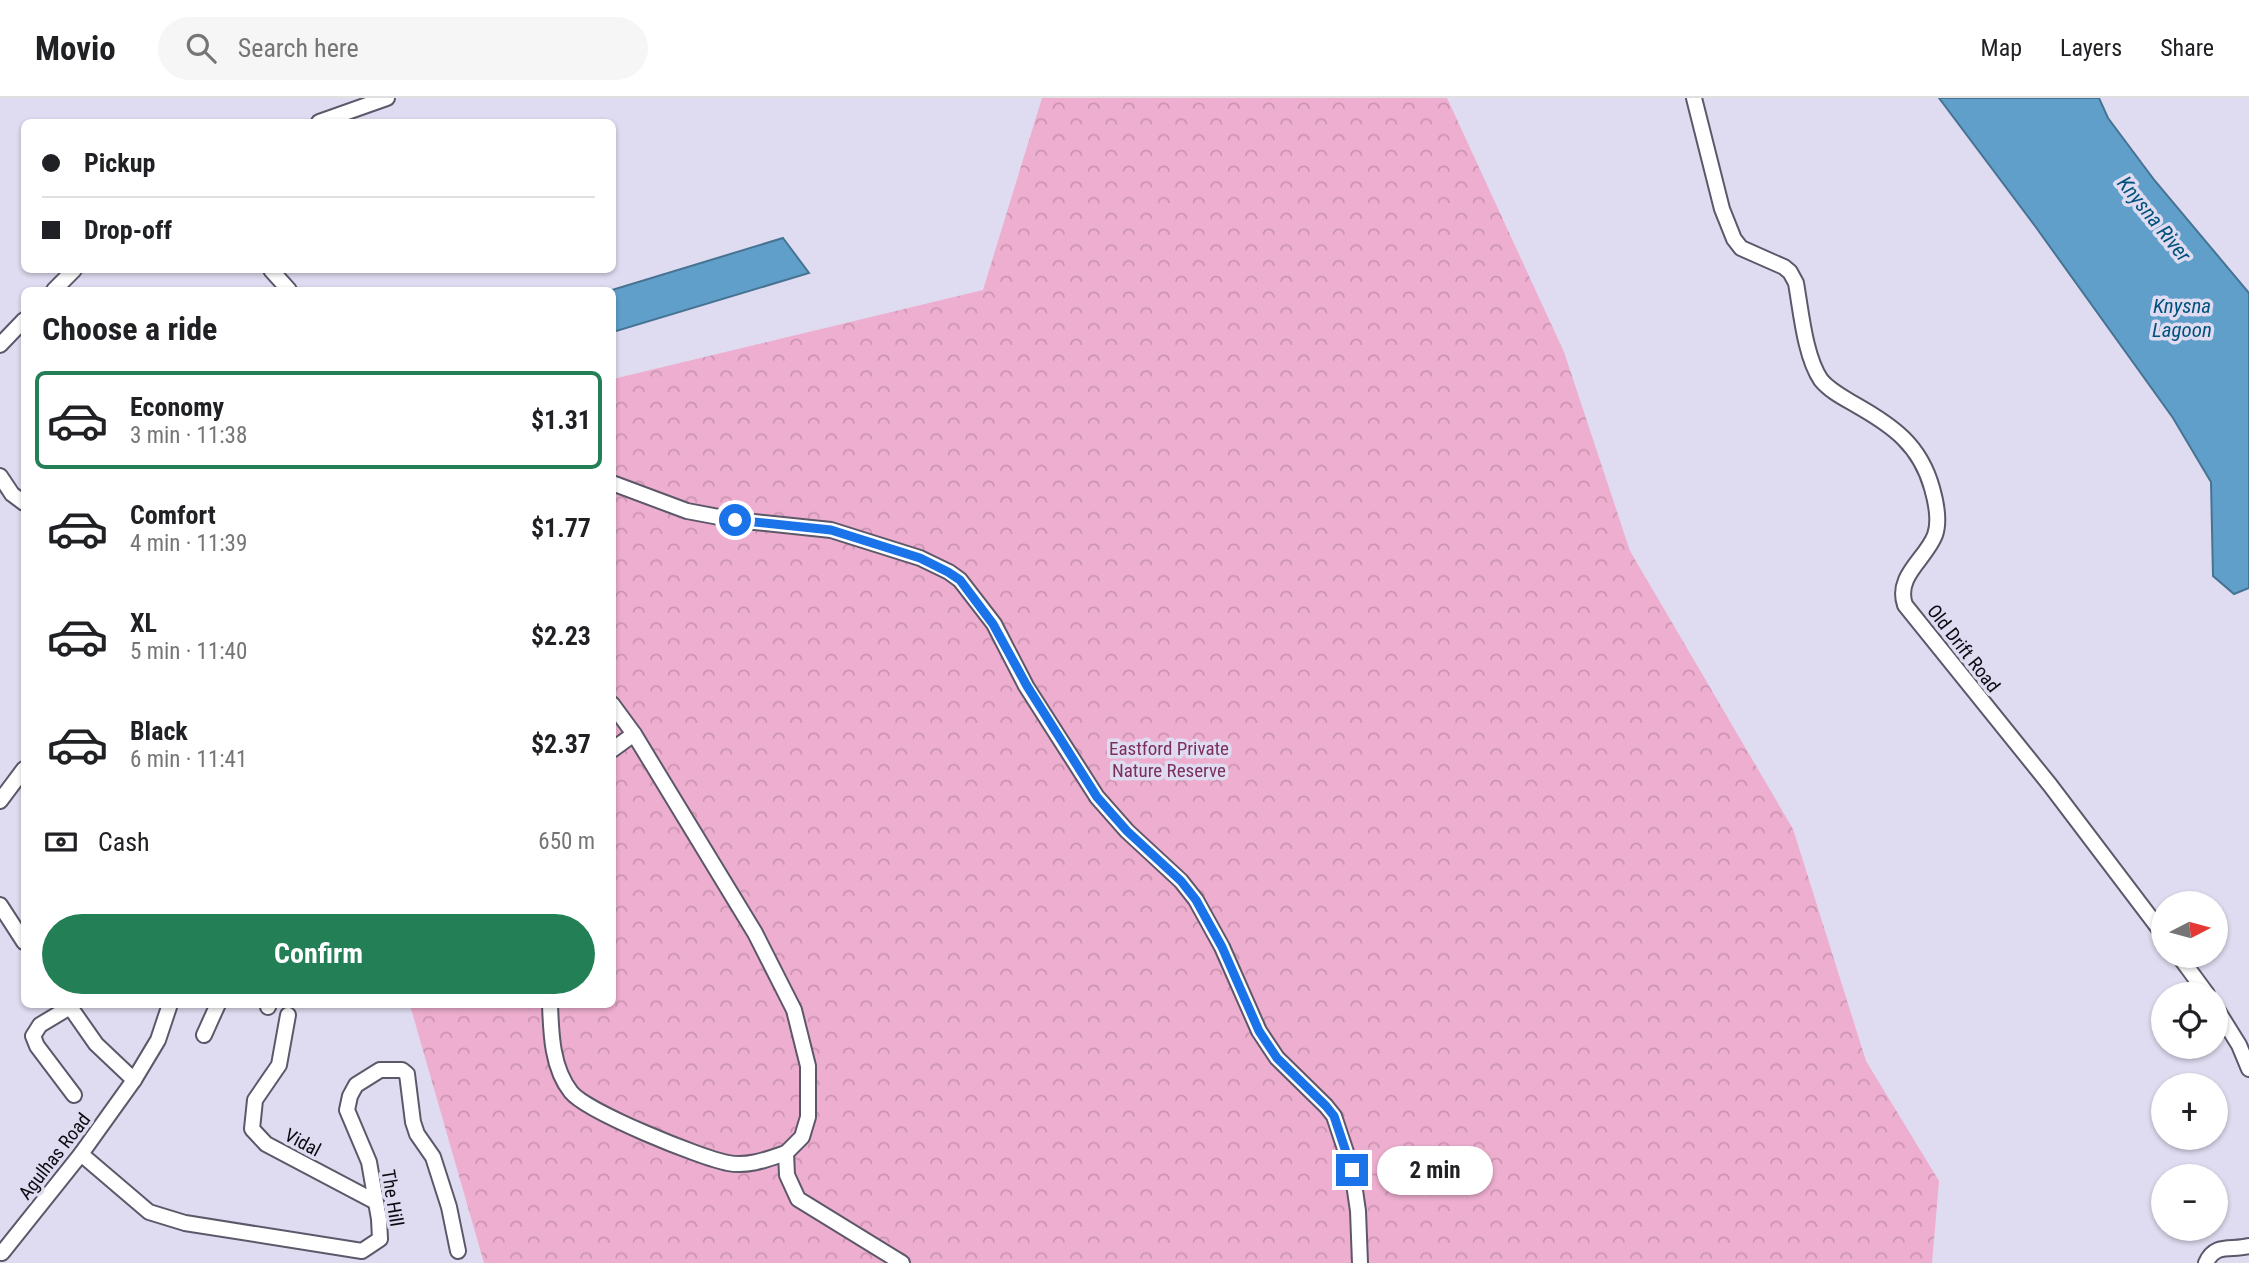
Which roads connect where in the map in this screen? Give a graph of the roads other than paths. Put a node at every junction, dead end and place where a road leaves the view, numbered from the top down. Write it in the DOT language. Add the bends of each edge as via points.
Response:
graph roads {
  1 [pos="387,98"];
  2 [pos="1694,98"];
  3 [pos="328,119"];
  4 [pos="71,273"];
  5 [pos="274,273"];
  6 [pos="57,287"];
  7 [pos="286,287"];
  8 [pos="21,323"];
  9 [pos="0,345"];
  10 [pos="0,476"];
  11 [pos="616,484"];
  12 [pos="21,501"];
  13 [pos="616,709"];
  14 [pos="634,734"];
  15 [pos="616,747"];
  16 [pos="21,773"];
  17 [pos="0,801"];
  18 [pos="0,905"];
  19 [pos="2151,918"];
  20 [pos="21,937"];
  21 [pos="66,1008"];
  22 [pos="70,1008"];
  23 [pos="169,1008"];
  24 [pos="216,1008"];
  25 [pos="550,1008"];
  26 [pos="288,1015"];
  27 [pos="2228,1027"];
  28 [pos="204,1035"];
  29 [pos="2249,1069"];
  30 [pos="134,1080"];
  31 [pos="74,1095"];
  32 [pos="786,1153"];
  33 [pos="81,1154"];
  34 [pos="374,1201"];
  35 [pos="2249,1246"];
  36 [pos="458,1251"];
  37 [pos="2,1256"];
  38 [pos="902,1263"];
  39 [pos="1360,1263"];
  40 [pos="2206,1263"];
  1 -- 3 [label="street"];
  2 -- 19 [label="street, Old Drift Road" via="1728,226 1741,248 1790,272 1796,282 1812,364 1822,381 1902,435 1925,467 1937,524 1934,537 1906,577 1905,605"];
  4 -- 6 [label="street"];
  5 -- 7 [label="street"];
  8 -- 9 [label="street"];
  10 -- 12 [label="street"];
  11 -- 39 [label="street" via="687,511 831,530 920,558 960,580 993,624 1097,797 1196,900 1259,1031 1277,1058 1334,1116 1352,1170"];
  13 -- 14 [label="street"];
  14 -- 15 [label="street"];
  14 -- 32 [label="street" via="755,933 794,1010 807,1066 808,1118 802,1137"];
  16 -- 17 [label="street"];
  18 -- 20 [label="street"];
  21 -- 31 [label="street" via="40,1025 33,1036"];
  22 -- 30 [label="street" via="96,1044"];
  23 -- 30 [label="street, Agulhas Road" via="158,1040"];
  24 -- 28 [label="street"];
  25 -- 32 [label="street" via="552,1042 572,1094 683,1149 730,1163 758,1163"];
  26 -- 34 [label="street, Vidal" via="279,1065 255,1100 252,1129 266,1144"];
  27 -- 29 [label="street"];
  30 -- 33 [label="street, Agulhas Road"];
  32 -- 38 [label="street" via="787,1175 799,1199"];
  33 -- 34 [label="street, The Hill" via="149,1212 186,1223 362,1251 380,1239"];
  33 -- 37 [label="street, Agulhas Road"];
  34 -- 36 [label="street, The Hill" via="369,1162 347,1110 356,1085 380,1070 402,1070 407,1074 417,1134 433,1157 450,1207"];
  35 -- 40 [label="street" via="2217,1250"];
}
